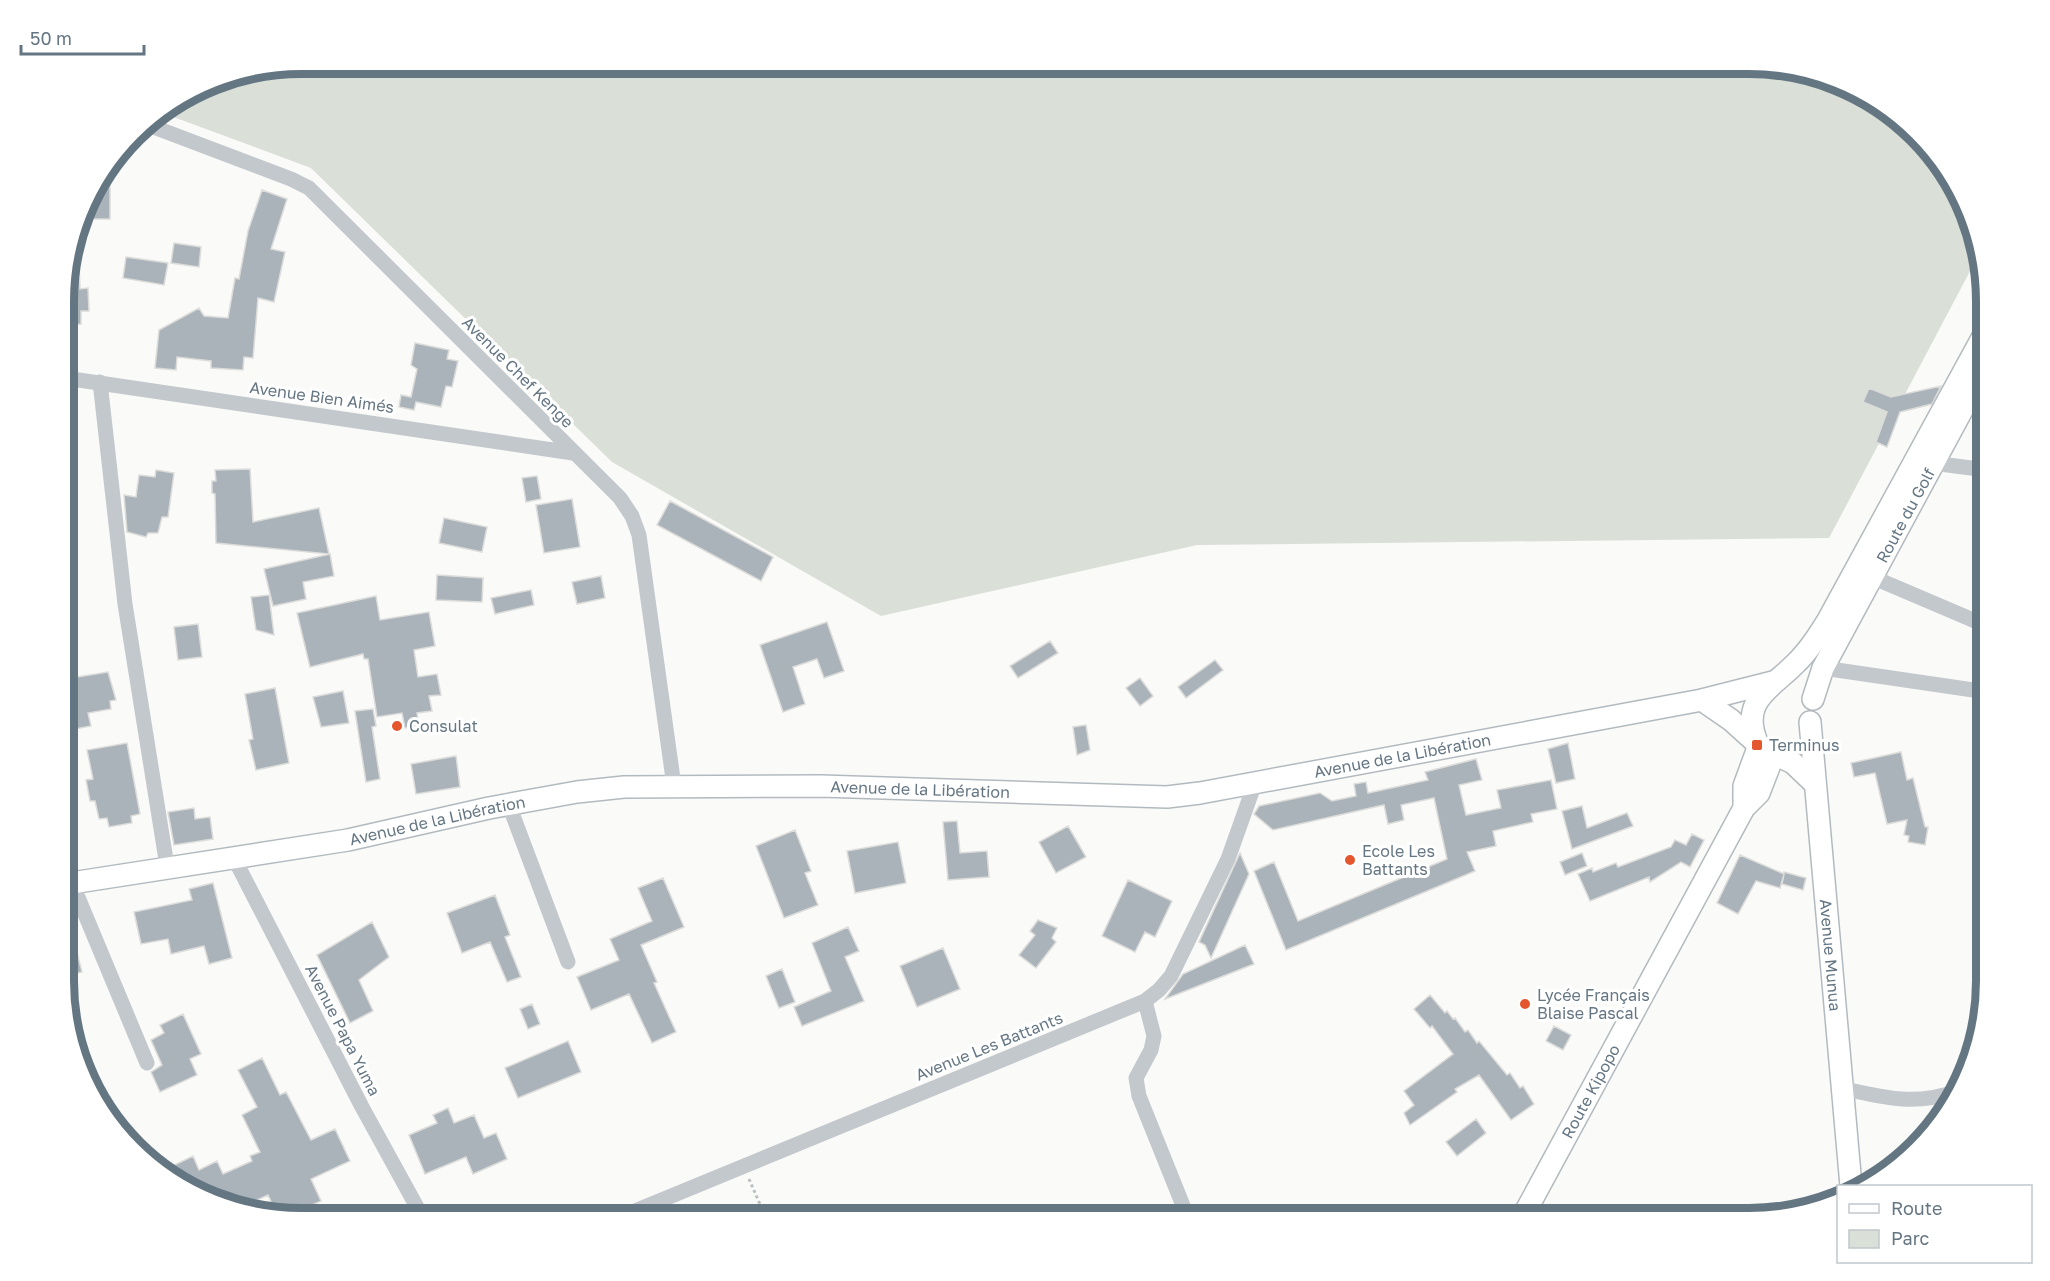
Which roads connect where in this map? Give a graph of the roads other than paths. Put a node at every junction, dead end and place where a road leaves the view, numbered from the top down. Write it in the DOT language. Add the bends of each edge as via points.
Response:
graph roads {
  1 [pos="154,127"];
  2 [pos="1976,350"];
  3 [pos="74,379"];
  4 [pos="1976,380"];
  5 [pos="100,382"];
  6 [pos="573,453"];
  7 [pos="1923,462"];
  8 [pos="1976,469"];
  9 [pos="1872,577"];
  10 [pos="1976,622"];
  11 [pos="1823,668"];
  12 [pos="1777,680"];
  13 [pos="1976,691"];
  14 [pos="1702,700"];
  15 [pos="1812,712"];
  16 [pos="1767,749"];
  17 [pos="1255,783"];
  18 [pos="1814,783"];
  19 [pos="674,786"];
  20 [pos="509,804"];
  21 [pos="234,858"];
  22 [pos="167,866"];
  23 [pos="74,883"];
  24 [pos="74,895"];
  25 [pos="568,962"];
  26 [pos="1145,1001"];
  27 [pos="147,1063"];
  28 [pos="1841,1088"];
  29 [pos="1946,1095"];
  30 [pos="1851,1184"];
  31 [pos="418,1208"];
  32 [pos="642,1208"];
  33 [pos="1184,1208"];
  34 [pos="1527,1208"];
  1 -- 6 [label="street, Avenue Chef Kenge" via="309,188"];
  2 -- 7 [label="main road"];
  3 -- 5 [label="street, Avenue Bien Aimés"];
  4 -- 7 [label="main road, Route du Golf"];
  5 -- 6 [label="street, Avenue Bien Aimés"];
  5 -- 22 [label="street" via="125,604"];
  6 -- 19 [label="street, Avenue Chef Kenge" via="620,498 639,535"];
  7 -- 8 [label="street"];
  7 -- 9 [label="main road, Route du Golf"];
  7 -- 12 [label="main road" via="1828,620 1804,655"];
  9 -- 10 [label="street"];
  9 -- 11 [label="main road, Route du Golf"];
  11 -- 13 [label="street"];
  11 -- 15 [label="main road"];
  12 -- 14 [label="main road, Avenue de la Libération"];
  12 -- 15 [label="main road" via="1792,677 1809,689"];
  12 -- 16 [label="main road" via="1761,694 1753,713 1753,729"];
  14 -- 16 [label="main road"];
  14 -- 17 [label="main road, Avenue de la Libération"];
  15 -- 16 [label="main road" via="1798,743"];
  15 -- 18 [label="main road, Avenue Munua"];
  16 -- 18 [label="main road" via="1793,763"];
  16 -- 34 [label="main road, Route Kipopo" via="1758,793 1744,808"];
  17 -- 19 [label="main road, Avenue de la Libération" via="1167,796"];
  17 -- 26 [label="street, Avenue Les Battants" via="1228,859 1171,976"];
  18 -- 28 [label="main road, Avenue Munua"];
  19 -- 20 [label="main road, Avenue de la Libération" via="577,792"];
  20 -- 21 [label="main road, Avenue de la Libération" via="348,840"];
  20 -- 25 [label="street"];
  21 -- 22 [label="main road, Avenue de la Libération"];
  21 -- 31 [label="street, Avenue Papa Yuma"];
  22 -- 23 [label="main road, Avenue de la Libération"];
  24 -- 27 [label="street"];
  26 -- 32 [label="street, Avenue Les Battants"];
  26 -- 33 [label="street" via="1154,1036 1136,1078 1139,1096"];
  28 -- 29 [label="street" via="1886,1099 1928,1100"];
  28 -- 30 [label="main road, Avenue Munua"];
}
